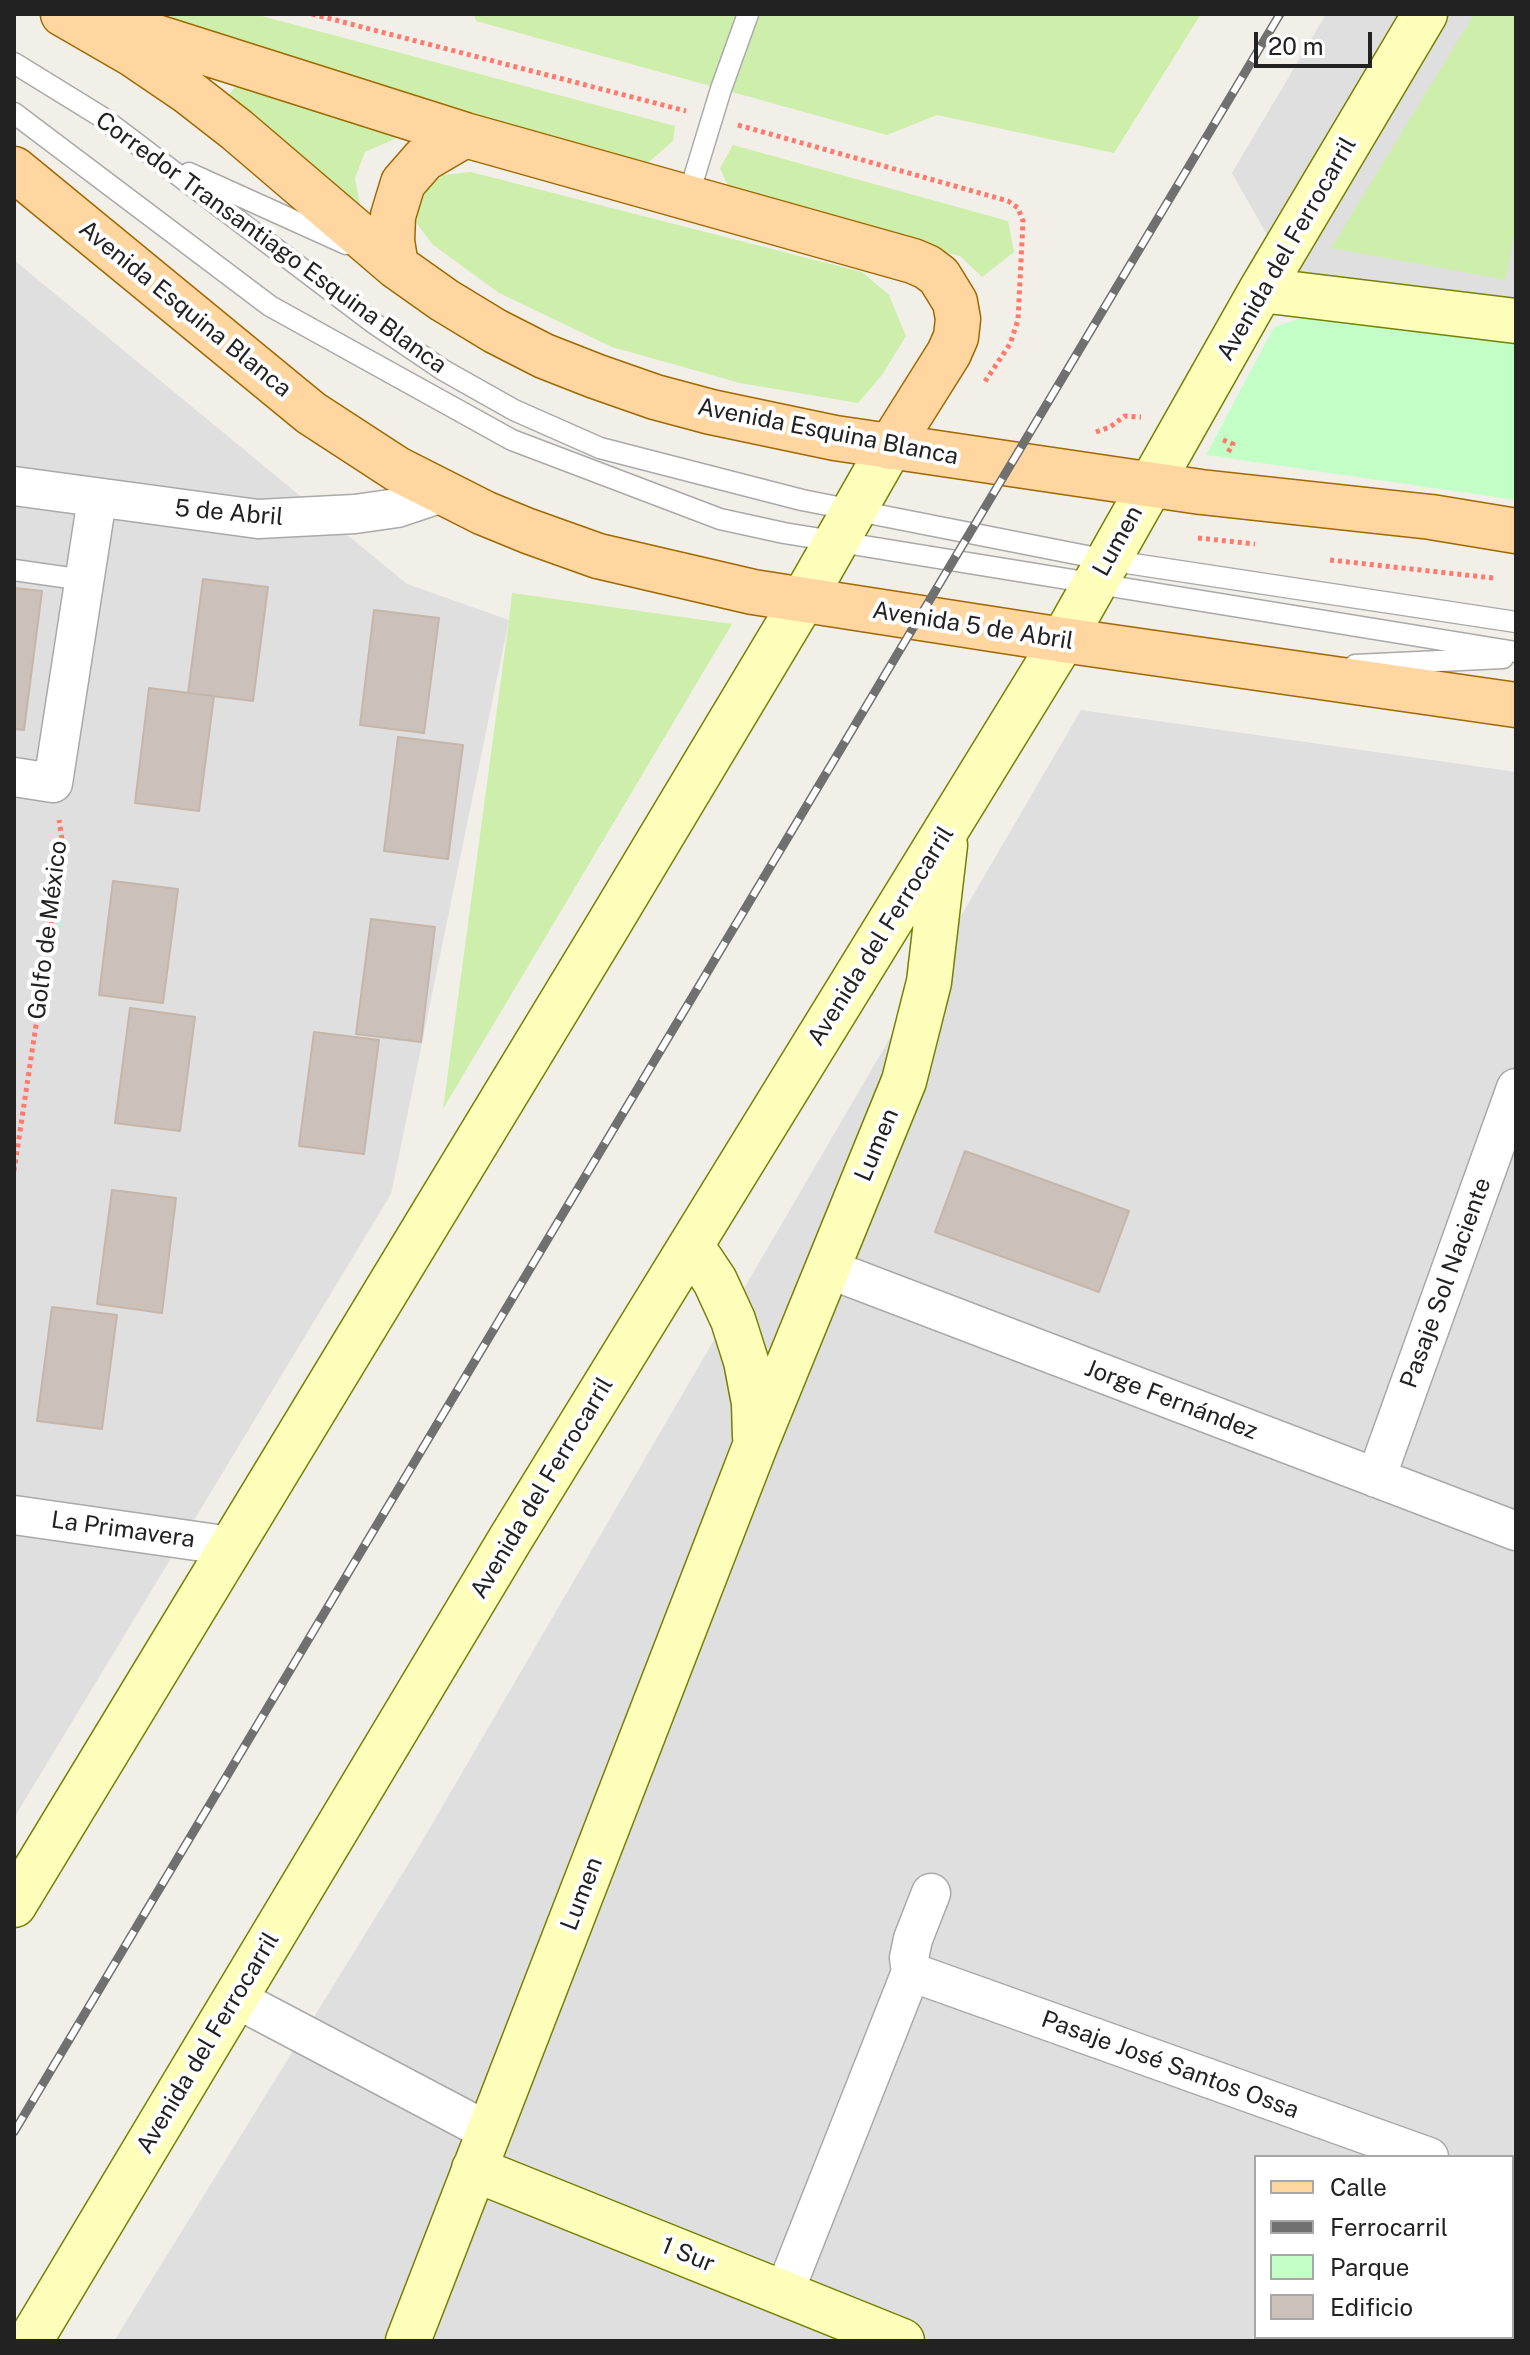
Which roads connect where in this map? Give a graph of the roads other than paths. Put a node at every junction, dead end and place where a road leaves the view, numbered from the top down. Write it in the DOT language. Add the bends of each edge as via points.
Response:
graph roads {
  1 [pos="748,14"];
  2 [pos="1425,14"];
  3 [pos="73,19"];
  4 [pos="14,63"];
  5 [pos="14,113"];
  6 [pos="465,135"];
  7 [pos="153,156"];
  8 [pos="14,169"];
  9 [pos="688,197"];
  10 [pos="396,266"];
  11 [pos="1261,290"];
  12 [pos="1516,321"];
  13 [pos="890,447"];
  14 [pos="1150,484"];
  15 [pos="14,486"];
  16 [pos="442,493"];
  17 [pos="97,499"];
  18 [pos="845,526"];
  19 [pos="1516,531"];
  20 [pos="14,570"];
  21 [pos="1100,572"];
  22 [pos="84,580"];
  23 [pos="803,600"];
  24 [pos="1516,622"];
  25 [pos="1063,640"];
  26 [pos="1516,652"];
  27 [pos="1516,658"];
  28 [pos="1263,669"];
  29 [pos="1516,705"];
  30 [pos="14,777"];
  31 [pos="946,830"];
  32 [pos="1516,1088"];
  33 [pos="691,1245"];
  34 [pos="826,1268"];
  35 [pos="755,1446"];
  36 [pos="1376,1478"];
  37 [pos="14,1515"];
  38 [pos="1516,1531"];
  39 [pos="231,1546"];
  40 [pos="931,1893"];
  41 [pos="14,1905"];
  42 [pos="911,1972"];
  43 [pos="235,1998"];
  44 [pos="482,2151"];
  45 [pos="1423,2155"];
  46 [pos="784,2293"];
  47 [pos="30,2341"];
  48 [pos="408,2341"];
  49 [pos="902,2341"];
  1 -- 9 [label="lane"];
  2 -- 11 [label="street, Avenida del Ferrocarril"];
  3 -- 6 [label="main road" via="156,37"];
  3 -- 10 [label="main road, Avenida Esquina Blanca" via="187,91"];
  4 -- 7 [label="lane, Corredor Transantiago Esquina Blanca"];
  5 -- 18 [label="lane, Corredor Transantiago Esquina Blanca" via="270,306 512,440 720,519"];
  6 -- 9 [label="main road"];
  6 -- 10 [label="main road" via="424,159 403,183 393,216"];
  7 -- 10 [label="lane"];
  7 -- 18 [label="lane, Corredor Transantiago Esquina Blanca" via="375,324 514,410 600,448 730,483"];
  8 -- 16 [label="main road, Avenida Esquina Blanca" via="311,413"];
  9 -- 13 [label="main road" via="913,261 939,276 955,302 956,337"];
  10 -- 13 [label="main road, Avenida Esquina Blanca" via="495,331 595,376 724,415"];
  11 -- 12 [label="street"];
  11 -- 14 [label="street, Avenida del Ferrocarril"];
  13 -- 14 [label="main road, Avenida Esquina Blanca"];
  13 -- 18 [label="street"];
  14 -- 19 [label="main road, Avenida Esquina Blanca"];
  14 -- 21 [label="street, Lumen"];
  15 -- 17 [label="street, 5 de Abril"];
  16 -- 17 [label="street, 5 de Abril" via="397,508 355,514 258,519"];
  16 -- 23 [label="main road, Avenida 5 de Abril" via="598,556"];
  17 -- 22 [label="street"];
  18 -- 21 [label="lane, Corredor Transantiago Esquina Blanca"];
  18 -- 21 [label="lane"];
  18 -- 23 [label="street"];
  20 -- 22 [label="lane"];
  21 -- 24 [label="lane, Corredor Transantiago Esquina Blanca"];
  21 -- 25 [label="street, Lumen"];
  21 -- 26 [label="lane"];
  22 -- 30 [label="street" via="53,783"];
  23 -- 25 [label="main road, Avenida 5 de Abril"];
  23 -- 39 [label="street"];
  25 -- 28 [label="main road, Avenida 5 de Abril"];
  25 -- 31 [label="street, Avenida del Ferrocarril"];
  27 -- 28 [label="lane"];
  28 -- 29 [label="main road, Avenida 5 de Abril"];
  31 -- 33 [label="street, Avenida del Ferrocarril"];
  31 -- 34 [label="street, Lumen" via="929,982 915,1044"];
  32 -- 36 [label="street, Pasaje Sol Naciente"];
  33 -- 35 [label="street, Lumen" via="733,1320 754,1403"];
  33 -- 43 [label="street, Avenida del Ferrocarril"];
  34 -- 35 [label="street, Lumen"];
  34 -- 36 [label="street, Jorge Fernández"];
  35 -- 44 [label="street, Lumen"];
  36 -- 38 [label="street, Jorge Fernández"];
  37 -- 39 [label="street, La Primavera"];
  39 -- 41 [label="street"];
  40 -- 42 [label="street" via="913,1939"];
  42 -- 45 [label="street, Pasaje José Santos Ossa"];
  42 -- 46 [label="street"];
  43 -- 44 [label="street, 1 Sur"];
  43 -- 47 [label="street, Avenida del Ferrocarril"];
  44 -- 46 [label="street, 1 Sur"];
  44 -- 48 [label="street, Lumen"];
  46 -- 49 [label="street, 1 Sur"];
}
